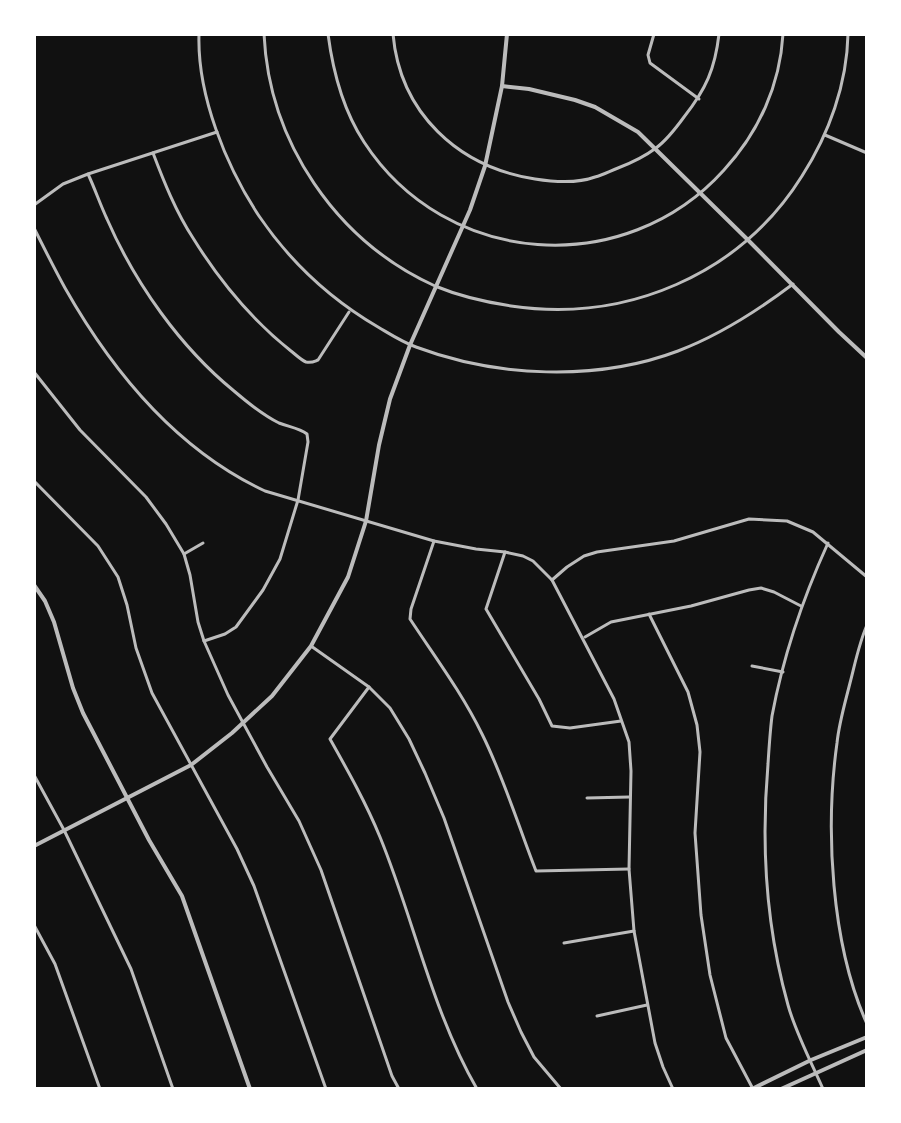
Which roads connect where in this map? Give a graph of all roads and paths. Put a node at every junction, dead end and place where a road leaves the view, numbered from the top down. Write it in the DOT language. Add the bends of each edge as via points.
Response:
graph roads {
  1 [pos="199,34"];
  2 [pos="264,34"];
  3 [pos="328,34"];
  4 [pos="393,34"];
  5 [pos="507,34"];
  6 [pos="654,34"];
  7 [pos="719,34"];
  8 [pos="783,34"];
  9 [pos="848,34"];
  10 [pos="502,86"];
  11 [pos="699,99"];
  12 [pos="217,132"];
  13 [pos="825,135"];
  14 [pos="656,148"];
  15 [pos="153,153"];
  16 [pos="867,153"];
  17 [pos="485,166"];
  18 [pos="88,174"];
  19 [pos="701,194"];
  20 [pos="34,205"];
  21 [pos="463,227"];
  22 [pos="34,228"];
  23 [pos="748,240"];
  24 [pos="793,284"];
  25 [pos="436,286"];
  26 [pos="350,310"];
  27 [pos="410,345"];
  28 [pos="867,358"];
  29 [pos="34,372"];
  30 [pos="34,481"];
  31 [pos="298,500"];
  32 [pos="366,521"];
  33 [pos="434,541"];
  34 [pos="203,543"];
  35 [pos="828,543"];
  36 [pos="505,552"];
  37 [pos="184,554"];
  38 [pos="867,577"];
  39 [pos="552,580"];
  40 [pos="34,585"];
  41 [pos="801,606"];
  42 [pos="649,614"];
  43 [pos="867,625"];
  44 [pos="584,638"];
  45 [pos="204,641"];
  46 [pos="311,646"];
  47 [pos="752,666"];
  48 [pos="783,672"];
  49 [pos="369,687"];
  50 [pos="622,721"];
  51 [pos="244,722"];
  52 [pos="191,765"];
  53 [pos="34,775"];
  54 [pos="629,797"];
  55 [pos="128,798"];
  56 [pos="587,798"];
  57 [pos="64,830"];
  58 [pos="34,846"];
  59 [pos="629,869"];
  60 [pos="34,925"];
  61 [pos="634,931"];
  62 [pos="564,943"];
  63 [pos="647,1005"];
  64 [pos="597,1016"];
  65 [pos="867,1024"];
  66 [pos="867,1037"];
  67 [pos="867,1050"];
  68 [pos="811,1060"];
  69 [pos="815,1072"];
  70 [pos="100,1089"];
  71 [pos="173,1089"];
  72 [pos="250,1089"];
  73 [pos="326,1089"];
  74 [pos="399,1089"];
  75 [pos="477,1089"];
  76 [pos="561,1089"];
  77 [pos="673,1089"];
  78 [pos="753,1089"];
  79 [pos="781,1089"];
  80 [pos="823,1089"];
  1 -- 12 [label="street"];
  2 -- 25 [label="street" via="277,107 313,183 365,242"];
  3 -- 21 [label="street" via="336,80 363,142 403,189"];
  4 -- 17 [label="street" via="405,84 423,114 447,142"];
  5 -- 10 [label="street"];
  6 -- 11 [label="street" via="650,63"];
  7 -- 11 [label="street" via="715,62"];
  8 -- 19 [label="street" via="776,79 752,135"];
  9 -- 13 [label="street" via="842,82"];
  10 -- 14 [label="street" via="595,107"];
  10 -- 17 [label="street"];
  11 -- 14 [label="street"];
  12 -- 15 [label="street"];
  12 -- 26 [label="street" via="266,227 314,281"];
  13 -- 16 [label="street"];
  13 -- 23 [label="street" via="793,190"];
  14 -- 17 [label="street" via="593,178 574,181 530,179"];
  14 -- 19 [label="street"];
  15 -- 18 [label="street"];
  15 -- 26 [label="street" via="179,214 207,260 293,353 308,362 318,360"];
  17 -- 21 [label="street"];
  18 -- 20 [label="street"];
  18 -- 31 [label="street" via="126,256 185,342 260,412 307,434"];
  19 -- 21 [label="street" via="657,223 585,244 521,243"];
  19 -- 23 [label="street"];
  21 -- 25 [label="street"];
  22 -- 31 [label="street" via="92,332 144,399 217,465 265,491"];
  23 -- 24 [label="street"];
  23 -- 25 [label="street" via="687,280 617,304 529,309"];
  24 -- 27 [label="street" via="703,341 604,370 494,367"];
  24 -- 28 [label="street"];
  25 -- 27 [label="street"];
  26 -- 27 [label="street"];
  27 -- 32 [label="street" via="390,399"];
  29 -- 37 [label="street" via="80,430 146,497"];
  30 -- 52 [label="street" via="98,546 118,577 143,670"];
  31 -- 32 [label="street"];
  31 -- 45 [label="street" via="280,559 263,590 236,627"];
  32 -- 33 [label="street"];
  32 -- 46 [label="street" via="348,577"];
  33 -- 36 [label="street"];
  33 -- 59 [label="street" via="410,619 481,732 536,871"];
  34 -- 37 [label="street"];
  35 -- 38 [label="street"];
  35 -- 39 [label="street" via="787,521 749,519 674,541 584,556"];
  35 -- 41 [label="street"];
  36 -- 39 [label="street" via="533,561"];
  36 -- 50 [label="street" via="486,609 552,726"];
  37 -- 45 [label="street"];
  39 -- 44 [label="street"];
  40 -- 55 [label="street" via="54,622 83,713"];
  41 -- 42 [label="street" via="761,588"];
  41 -- 48 [label="street"];
  42 -- 44 [label="street" via="611,622"];
  42 -- 78 [label="street" via="688,692 697,725 695,833 710,975 726,1038"];
  43 -- 65 [label="street" via="837,740 831,798 840,932"];
  44 -- 50 [label="street"];
  45 -- 51 [label="street"];
  46 -- 49 [label="street"];
  46 -- 51 [label="street"];
  47 -- 48 [label="street"];
  48 -- 68 [label="street" via="772,717 765,795 768,906 789,1009"];
  49 -- 75 [label="street" via="330,739 380,838 456,1052"];
  49 -- 76 [label="street" via="409,739 444,818 508,1002 534,1057"];
  50 -- 54 [label="street" via="629,742"];
  51 -- 52 [label="street"];
  51 -- 74 [label="street" via="321,870"];
  52 -- 55 [label="street"];
  52 -- 73 [label="street" via="254,886"];
  53 -- 57 [label="street"];
  54 -- 56 [label="street"];
  54 -- 59 [label="street"];
  55 -- 57 [label="street"];
  55 -- 72 [label="street" via="182,896"];
  57 -- 58 [label="street"];
  57 -- 71 [label="street" via="131,969"];
  59 -- 61 [label="street"];
  60 -- 70 [label="street" via="55,964"];
  61 -- 62 [label="street"];
  61 -- 63 [label="street"];
  63 -- 64 [label="street"];
  63 -- 77 [label="street"];
  66 -- 68 [label="street"];
  67 -- 69 [label="street"];
  68 -- 69 [label="street"];
  68 -- 78 [label="street"];
  69 -- 79 [label="street"];
  69 -- 80 [label="street"];
}
